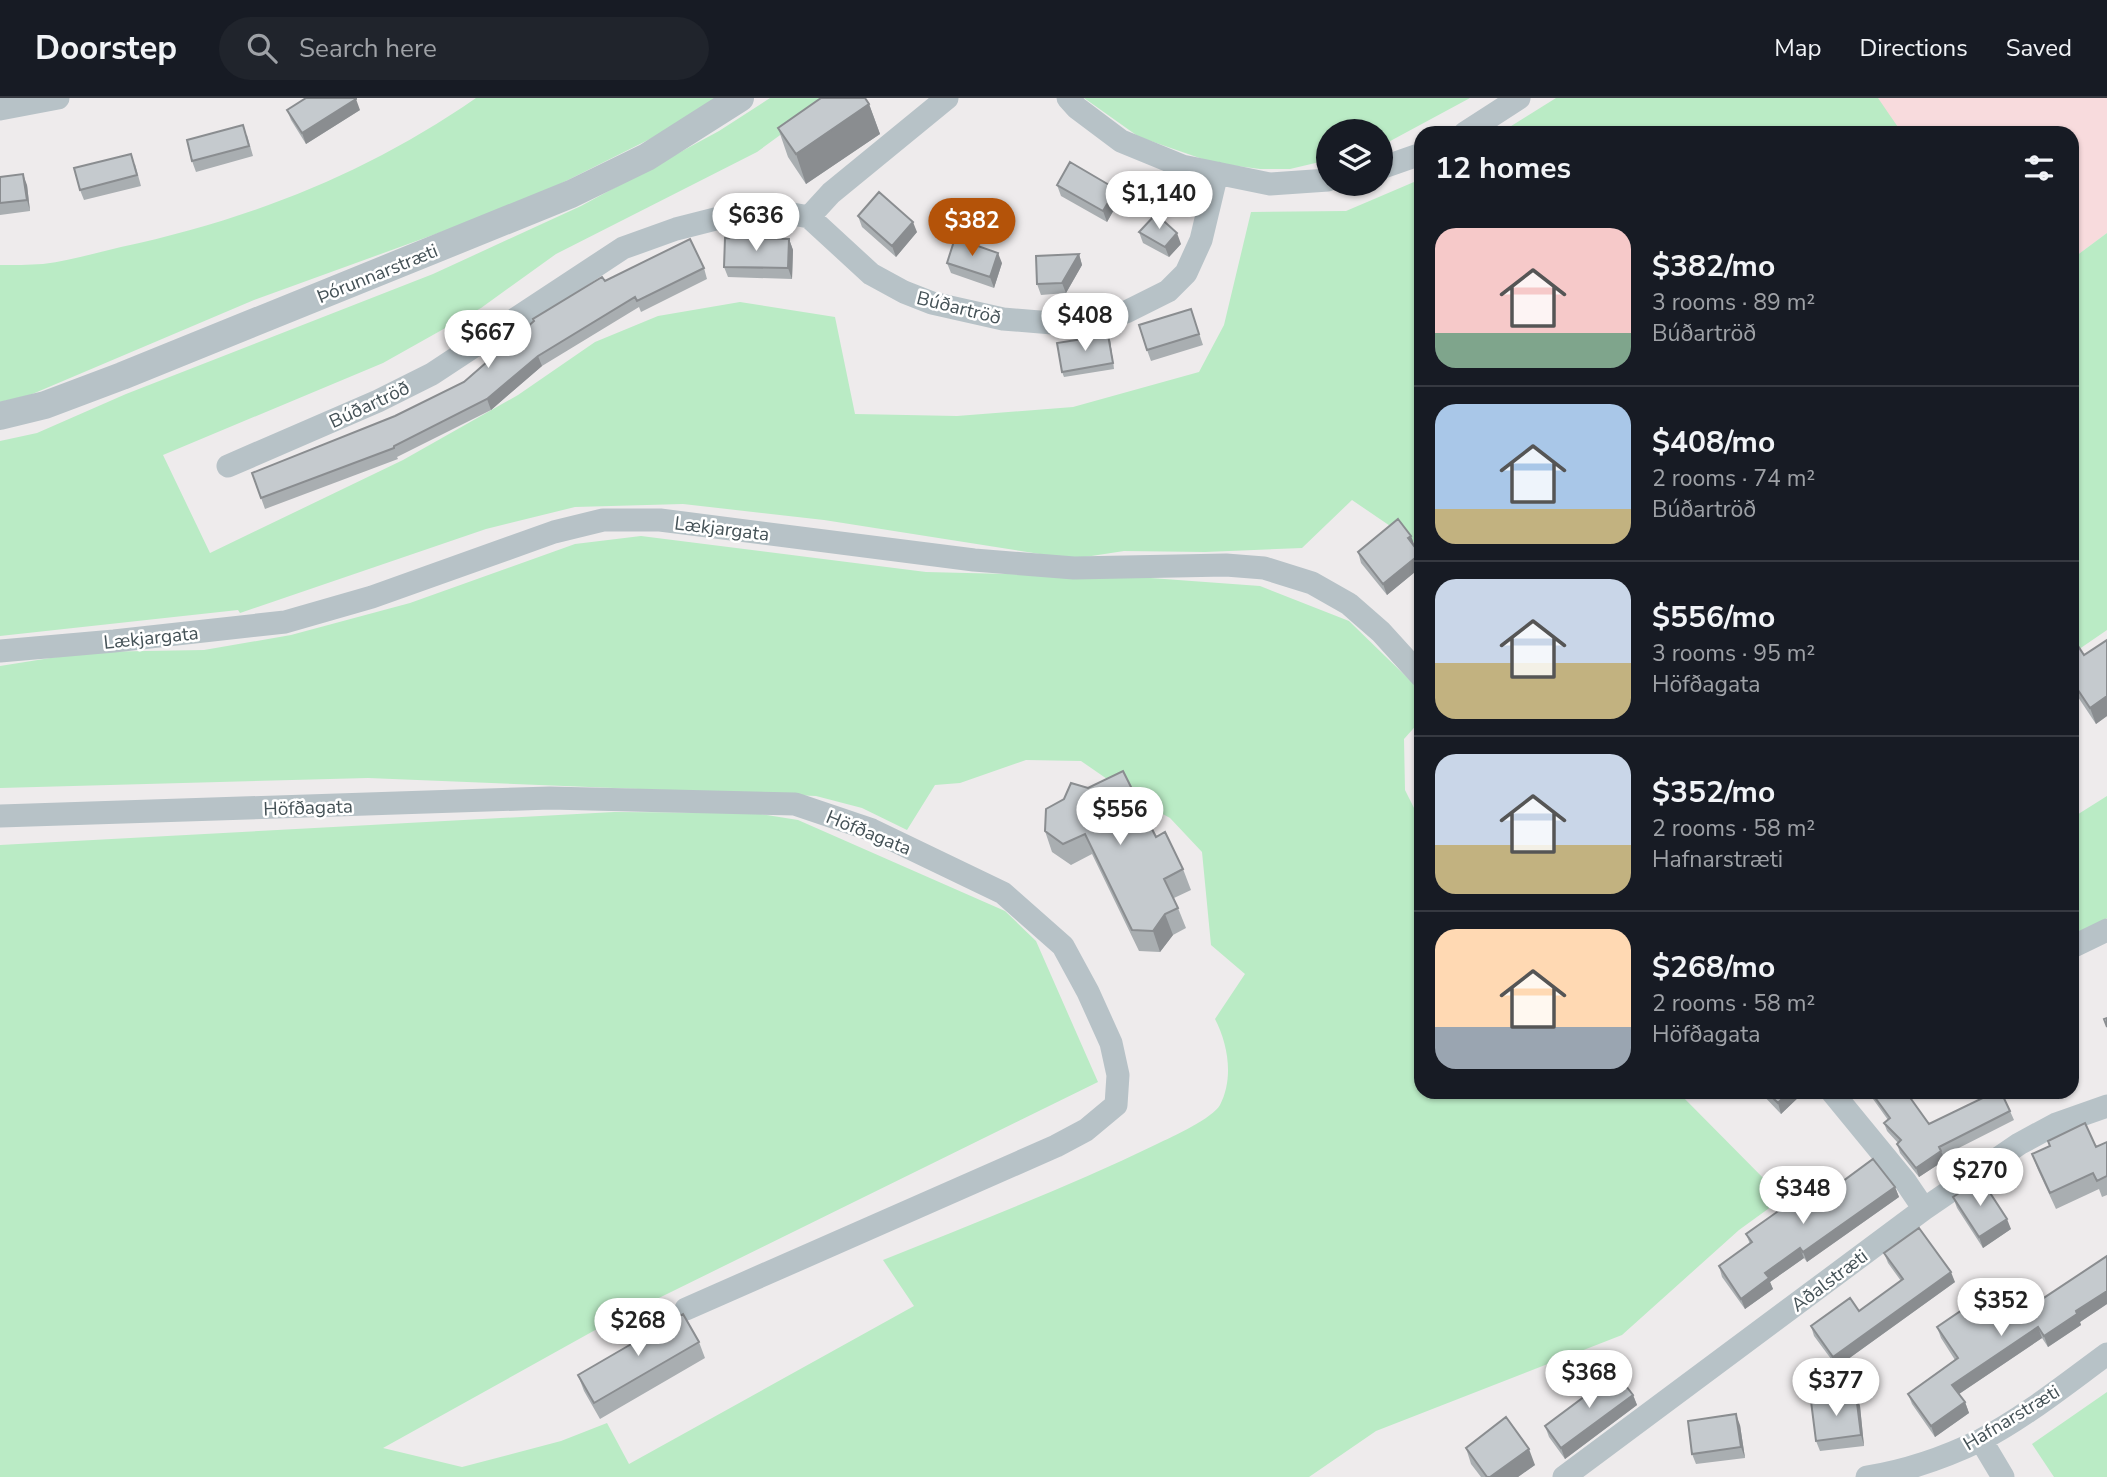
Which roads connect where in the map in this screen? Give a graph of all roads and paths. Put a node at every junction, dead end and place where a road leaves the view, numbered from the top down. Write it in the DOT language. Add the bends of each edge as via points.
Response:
graph roads {
  1 [pos="58,98"];
  2 [pos="740,98"];
  3 [pos="947,98"];
  4 [pos="1068,98"];
  5 [pos="1520,98"];
  6 [pos="0,109"];
  7 [pos="1476,126"];
  8 [pos="1414,156"];
  9 [pos="1393,164"];
  10 [pos="1217,173"];
  11 [pos="1316,181"];
  12 [pos="810,217"];
  13 [pos="0,416"];
  14 [pos="228,466"];
  15 [pos="0,651"];
  16 [pos="1414,668"];
  17 [pos="0,816"];
  18 [pos="2107,930"];
  19 [pos="2079,944"];
  20 [pos="1844,1099"];
  21 [pos="2107,1106"];
  22 [pos="1924,1209"];
  23 [pos="686,1309"];
  24 [pos="2107,1354"];
  25 [pos="1981,1440"];
  26 [pos="1564,1477"];
  27 [pos="1867,1477"];
  28 [pos="2003,1477"];
  1 -- 6 [label="street"];
  2 -- 13 [label="street, Þórunnarstræti" via="647,157 571,194 122,376 46,405"];
  3 -- 12 [label="street" via="831,193"];
  4 -- 10 [label="street" via="1121,141 1182,166"];
  5 -- 7 [label="street"];
  8 -- 9 [label="street"];
  10 -- 11 [label="street" via="1270,184"];
  10 -- 12 [label="street, Búðartröð" via="1201,240 1186,273 1168,290 1126,312 1064,324 1003,319 904,292 871,274"];
  12 -- 14 [label="street, Búðartröð" via="735,214 623,248 432,374"];
  15 -- 16 [label="street, Lækjargata" via="285,622 372,597 554,531 603,520 660,520 1074,568 1264,568 1312,583 1349,604"];
  17 -- 23 [label="street, Höfðagata" via="550,798 795,804 872,830 1003,893 1063,946 1111,1043 1118,1074 1116,1105 1086,1130 1056,1146"];
  18 -- 19 [label="street"];
  20 -- 22 [label="street"];
  21 -- 22 [label="street, Aðalstræti" via="2018,1144"];
  22 -- 26 [label="street, Aðalstræti"];
  24 -- 25 [label="street, Hafnarstræti"];
  25 -- 27 [label="street, Hafnarstræti" via="1932,1460"];
  25 -- 28 [label="street"];
}
